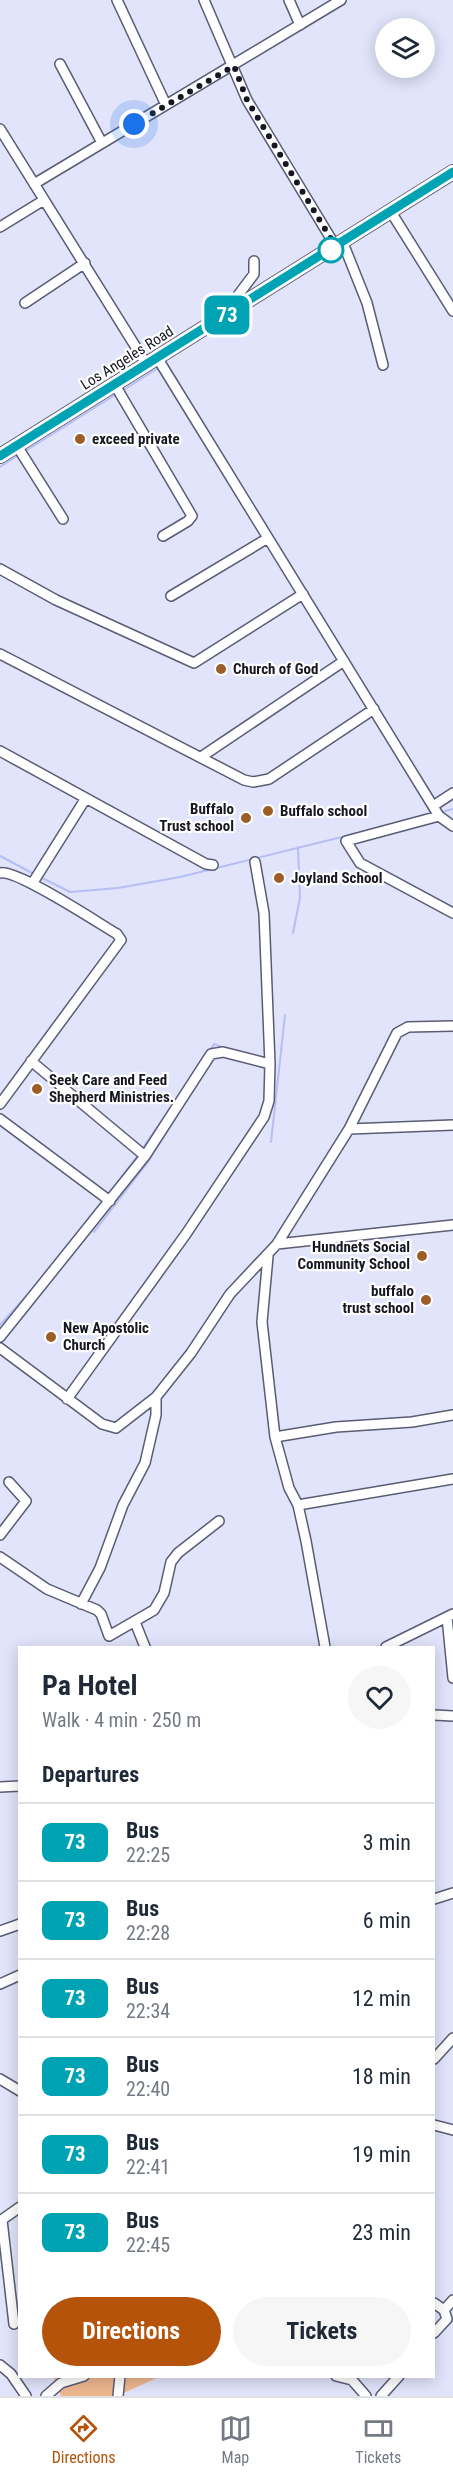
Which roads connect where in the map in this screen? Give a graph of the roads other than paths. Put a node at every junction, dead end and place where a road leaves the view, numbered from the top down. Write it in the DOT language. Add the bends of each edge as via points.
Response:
graph roads {
  1 [pos="117,0"];
  2 [pos="204,0"];
  3 [pos="289,0"];
  4 [pos="341,0"];
  5 [pos="300,25"];
  6 [pos="60,64"];
  7 [pos="234,66"];
  8 [pos="166,105"];
  9 [pos="0,129"];
  10 [pos="102,143"];
  11 [pos="453,172"];
  12 [pos="34,184"];
  13 [pos="44,200"];
  14 [pos="391,212"];
  15 [pos="0,227"];
  16 [pos="339,245"];
  17 [pos="254,261"];
  18 [pos="85,263"];
  19 [pos="25,303"];
  20 [pos="241,307"];
  21 [pos="453,311"];
  22 [pos="153,362"];
  23 [pos="383,365"];
  24 [pos="115,385"];
  25 [pos="6,450"];
  26 [pos="63,519"];
  27 [pos="163,536"];
  28 [pos="268,538"];
  29 [pos="0,569"];
  30 [pos="303,594"];
  31 [pos="171,596"];
  32 [pos="0,654"];
  33 [pos="344,661"];
  34 [pos="374,709"];
  35 [pos="0,751"];
  36 [pos="201,757"];
  37 [pos="453,793"];
  38 [pos="86,798"];
  39 [pos="433,806"];
  40 [pos="439,816"];
  41 [pos="453,826"];
  42 [pos="255,862"];
  43 [pos="213,865"];
  44 [pos="0,873"];
  45 [pos="32,884"];
  46 [pos="453,914"];
  47 [pos="453,1026"];
  48 [pos="31,1061"];
  49 [pos="270,1064"];
  50 [pos="0,1104"];
  51 [pos="0,1119"];
  52 [pos="453,1125"];
  53 [pos="349,1129"];
  54 [pos="145,1156"];
  55 [pos="110,1201"];
  56 [pos="453,1225"];
  57 [pos="278,1244"];
  58 [pos="268,1256"];
  59 [pos="0,1337"];
  60 [pos="0,1349"];
  61 [pos="156,1397"];
  62 [pos="67,1398"];
  63 [pos="453,1415"];
  64 [pos="275,1437"];
  65 [pos="453,1479"];
  66 [pos="9,1482"];
  67 [pos="298,1505"];
  68 [pos="219,1521"];
  69 [pos="0,1535"];
  70 [pos="0,1557"];
  71 [pos="81,1605"];
  72 [pos="450,1616"];
  73 [pos="135,1622"];
  74 [pos="145,1646"];
  75 [pos="325,1646"];
  76 [pos="388,1646"];
  77 [pos="453,1678"];
  78 [pos="435,1715"];
  79 [pos="453,1716"];
  80 [pos="18,1786"];
  81 [pos="0,1787"];
  82 [pos="453,1893"];
  83 [pos="435,1899"];
  84 [pos="18,1925"];
  85 [pos="0,1931"];
  86 [pos="18,1976"];
  87 [pos="2,1980"];
  88 [pos="453,2038"];
  89 [pos="435,2058"];
  90 [pos="0,2079"];
  91 [pos="18,2090"];
  92 [pos="435,2125"];
  93 [pos="453,2130"];
  94 [pos="18,2208"];
  95 [pos="1,2221"];
  96 [pos="453,2300"];
  97 [pos="435,2304"];
  98 [pos="448,2318"];
  99 [pos="14,2324"];
  100 [pos="435,2332"];
  101 [pos="0,2365"];
  102 [pos="78,2378"];
  103 [pos="120,2378"];
  104 [pos="344,2378"];
  105 [pos="397,2378"];
  106 [pos="26,2396"];
  107 [pos="46,2396"];
  108 [pos="118,2396"];
  109 [pos="366,2396"];
  110 [pos="381,2396"];
  1 -- 8 [label="street"];
  2 -- 7 [label="street"];
  3 -- 5 [label="street"];
  4 -- 5 [label="street"];
  5 -- 7 [label="street"];
  6 -- 10 [label="street"];
  7 -- 8 [label="street"];
  7 -- 16 [label="street" via="247,100"];
  8 -- 10 [label="street"];
  9 -- 12 [label="street"];
  10 -- 12 [label="street"];
  11 -- 14 [label="main road, Los Angeles Road"];
  12 -- 13 [label="street"];
  13 -- 15 [label="street"];
  13 -- 18 [label="street"];
  14 -- 16 [label="main road, Los Angeles Road"];
  14 -- 21 [label="street"];
  16 -- 20 [label="main road, Los Angeles Road"];
  16 -- 23 [label="street" via="368,303"];
  17 -- 20 [label="street" via="254,274 236,298"];
  18 -- 19 [label="street"];
  18 -- 22 [label="street"];
  20 -- 22 [label="main road, Los Angeles Road"];
  22 -- 24 [label="main road, Los Angeles Road"];
  22 -- 28 [label="street"];
  24 -- 25 [label="main road, Los Angeles Road"];
  24 -- 27 [label="street" via="192,516"];
  25 -- 26 [label="street"];
  28 -- 30 [label="street"];
  28 -- 31 [label="street"];
  29 -- 30 [label="street" via="56,600 194,663"];
  30 -- 33 [label="street"];
  32 -- 36 [label="street"];
  33 -- 34 [label="street"];
  33 -- 36 [label="street"];
  34 -- 36 [label="street" via="261,782 244,780"];
  34 -- 39 [label="street"];
  35 -- 38 [label="street"];
  37 -- 39 [label="street"];
  38 -- 43 [label="street"];
  38 -- 45 [label="street"];
  39 -- 40 [label="street"];
  40 -- 41 [label="street"];
  40 -- 46 [label="street" via="346,841 360,863"];
  42 -- 49 [label="street" via="264,913"];
  44 -- 45 [label="street" via="10,872"];
  45 -- 48 [label="street" via="121,940"];
  47 -- 53 [label="street" via="408,1027 397,1033"];
  48 -- 50 [label="street"];
  48 -- 54 [label="street"];
  49 -- 54 [label="street" via="223,1052 210,1054"];
  49 -- 62 [label="street" via="269,1101 264,1117 179,1244"];
  51 -- 55 [label="street"];
  52 -- 53 [label="street"];
  53 -- 57 [label="street"];
  54 -- 55 [label="street"];
  55 -- 59 [label="street"];
  56 -- 57 [label="street"];
  57 -- 58 [label="street"];
  58 -- 61 [label="street" via="230,1294"];
  58 -- 64 [label="street" via="262,1322"];
  60 -- 62 [label="street"];
  61 -- 62 [label="street" via="116,1428"];
  61 -- 71 [label="street" via="145,1463"];
  63 -- 64 [label="street"];
  64 -- 67 [label="street" via="289,1488"];
  65 -- 67 [label="street"];
  66 -- 69 [label="street" via="26,1501"];
  67 -- 75 [label="street"];
  68 -- 73 [label="street" via="178,1553 171,1562 160,1602"];
  70 -- 71 [label="street" via="47,1589"];
  71 -- 73 [label="street" via="101,1614 109,1636"];
  72 -- 76 [label="street"];
  72 -- 77 [label="street"];
  73 -- 74 [label="street"];
  78 -- 79 [label="street"];
  80 -- 81 [label="street"];
  82 -- 83 [label="street"];
  84 -- 85 [label="street"];
  86 -- 87 [label="street"];
  88 -- 89 [label="street"];
  90 -- 91 [label="street"];
  92 -- 93 [label="street"];
  94 -- 95 [label="street"];
  95 -- 99 [label="street"];
  96 -- 98 [label="street"];
  97 -- 98 [label="street"];
  98 -- 100 [label="street"];
  101 -- 106 [label="street"];
  102 -- 107 [label="street" via="61,2384"];
  103 -- 108 [label="street"];
  104 -- 109 [label="street" via="352,2380"];
  105 -- 110 [label="street"];
}
